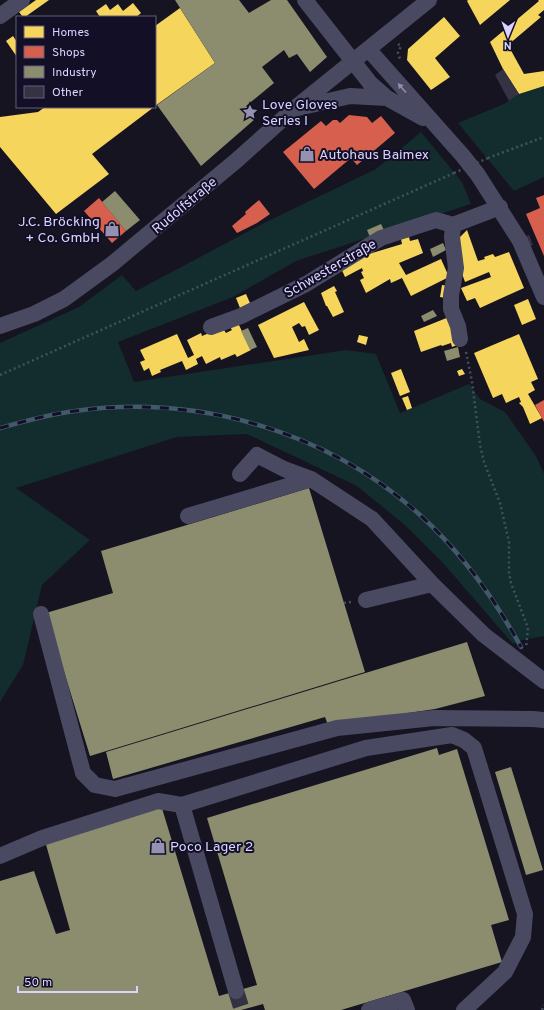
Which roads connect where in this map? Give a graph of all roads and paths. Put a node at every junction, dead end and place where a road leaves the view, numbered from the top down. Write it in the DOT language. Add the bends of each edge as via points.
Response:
graph roads {
  1 [pos="22,0"];
  2 [pos="305,0"];
  3 [pos="429,0"];
  4 [pos="0,16"];
  5 [pos="368,50"];
  6 [pos="353,62"];
  7 [pos="387,98"];
  8 [pos="295,108"];
  9 [pos="433,123"];
  10 [pos="544,137"];
  11 [pos="500,207"];
  12 [pos="453,225"];
  13 [pos="544,297"];
  14 [pos="0,326"];
  15 [pos="211,327"];
  16 [pos="460,339"];
  17 [pos="0,375"];
  18 [pos="240,474"];
  19 [pos="311,479"];
  20 [pos="188,516"];
  21 [pos="432,584"];
  22 [pos="366,600"];
  23 [pos="41,614"];
  24 [pos="528,668"];
  25 [pos="544,681"];
  26 [pos="544,720"];
  27 [pos="182,806"];
  28 [pos="0,856"];
  29 [pos="236,991"];
  30 [pos="544,1005"];
  31 [pos="369,1010"];
  32 [pos="407,1010"];
  33 [pos="464,1010"];
  34 [pos="542,1010"];
  1 -- 4 [label="street"];
  2 -- 6 [label="street"];
  3 -- 5 [label="street, Rudolfstraße"];
  5 -- 6 [label="street, Rudolfstraße"];
  9 -- 5 [label="street, one-way"];
  6 -- 7 [label="street" via="370,84"];
  6 -- 8 [label="street, Rudolfstraße"];
  7 -- 8 [label="street" via="350,96"];
  7 -- 9 [label="street"];
  8 -- 14 [label="street, Rudolfstraße" via="112,264 64,299 34,314"];
  9 -- 11 [label="street" via="471,165"];
  10 -- 17 [label="path, bridge" via="488,158"];
  11 -- 12 [label="street"];
  11 -- 13 [label="street" via="520,241"];
  12 -- 15 [label="street, Schwesterstraße" via="436,220 381,238 306,284 241,316"];
  12 -- 16 [label="street" via="456,268 451,309"];
  16 -- 24 [label="path" via="464,340 484,462 500,503 509,542 511,583 528,628 525,650"];
  18 -- 19 [label="street" via="257,455"];
  19 -- 20 [label="street"];
  19 -- 21 [label="street" via="372,519"];
  21 -- 22 [label="street"];
  21 -- 24 [label="street" via="484,635"];
  23 -- 26 [label="street" via="83,773 94,785 115,789 337,728 434,718"];
  24 -- 25 [label="street"];
  27 -- 28 [label="street" via="158,801 42,838"];
  27 -- 29 [label="street"];
  27 -- 33 [label="street" via="366,748 452,735 464,740 474,748 525,914 523,937 505,972"];
  30 -- 34 [label="path"];
  31 -- 32 [label="street" via="403,1000"];
}
